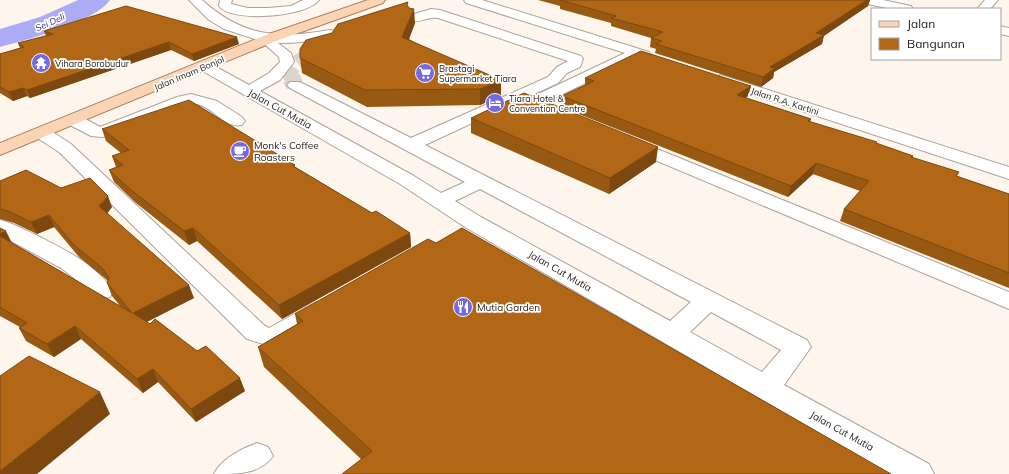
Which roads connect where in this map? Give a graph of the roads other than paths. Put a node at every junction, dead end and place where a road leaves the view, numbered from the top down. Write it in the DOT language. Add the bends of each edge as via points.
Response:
graph roads {
  1 [pos="196,0"];
  2 [pos="226,0"];
  3 [pos="313,0"];
  4 [pos="470,0"];
  5 [pos="867,0"];
  6 [pos="992,0"];
  7 [pos="370,1"];
  8 [pos="903,8"];
  9 [pos="983,8"];
  10 [pos="330,34"];
  11 [pos="269,39"];
  12 [pos="596,40"];
  13 [pos="617,47"];
  14 [pos="499,48"];
  15 [pos="637,53"];
  16 [pos="563,55"];
  17 [pos="586,59"];
  18 [pos="660,60"];
  19 [pos="204,66"];
  20 [pos="705,75"];
  21 [pos="295,85"];
  22 [pos="247,91"];
  23 [pos="532,94"];
  24 [pos="74,120"];
  25 [pos="575,120"];
  26 [pos="236,121"];
  27 [pos="42,133"];
  28 [pos="612,136"];
  29 [pos="412,144"];
  30 [pos="0,150"];
  31 [pos="444,161"];
  32 [pos="1009,173"];
  33 [pos="407,180"];
  34 [pos="482,181"];
  35 [pos="441,200"];
  36 [pos="0,226"];
  37 [pos="101,291"];
  38 [pos="340,299"];
  39 [pos="709,300"];
  40 [pos="1009,301"];
  41 [pos="671,335"];
  42 [pos="766,388"];
  43 [pos="257,456"];
  44 [pos="230,474"];
  45 [pos="918,474"];
  1 -- 11 [label="street" via="216,19 230,27"];
  2 -- 3 [label="street" via="225,6 241,12 293,9"];
  4 -- 12 [label="street"];
  5 -- 8 [label="street"];
  6 -- 9 [label="street"];
  7 -- 11 [label="main road, Jalan Imam Bonjol"];
  10 -- 11 [label="street" via="298,40"];
  11 -- 19 [label="main road, Jalan Imam Bonjol"];
  11 -- 22 [label="street" via="286,56 288,62 281,72 269,81"];
  12 -- 13 [label="street"];
  12 -- 16 [label="street"];
  13 -- 15 [label="street"];
  13 -- 17 [label="street"];
  14 -- 16 [label="street" via="415,18 431,13 440,14"];
  15 -- 18 [label="street"];
  15 -- 23 [label="street"];
  16 -- 17 [label="street" via="576,60"];
  17 -- 23 [label="street" via="555,68 553,80"];
  19 -- 22 [label="street, Jalan Cut Mutia"];
  19 -- 24 [label="main road, Jalan Imam Bonjol"];
  20 -- 32 [label="street, Jalan R.A. Kartini"];
  21 -- 29 [label="street"];
  22 -- 33 [label="street, Jalan Cut Mutia"];
  23 -- 25 [label="street" via="538,105"];
  23 -- 29 [label="street"];
  24 -- 26 [label="street" via="102,132 183,100 197,98"];
  24 -- 27 [label="main road, Jalan Imam Bonjol"];
  27 -- 30 [label="main road, Jalan Imam Bonjol"];
  27 -- 38 [label="street" via="65,148 256,333 277,335"];
  28 -- 40 [label="street"];
  29 -- 31 [label="street"];
  31 -- 33 [label="street"];
  31 -- 34 [label="street"];
  33 -- 35 [label="street, Jalan Cut Mutia"];
  34 -- 35 [label="street"];
  34 -- 39 [label="street"];
  35 -- 41 [label="street, Jalan Cut Mutia" via="463,228"];
  36 -- 37 [label="street" via="77,268 96,283"];
  39 -- 41 [label="street"];
  39 -- 42 [label="street" via="798,347"];
  41 -- 42 [label="street, Jalan Cut Mutia"];
  42 -- 45 [label="street, Jalan Cut Mutia"];
  43 -- 44 [label="street"];
}
